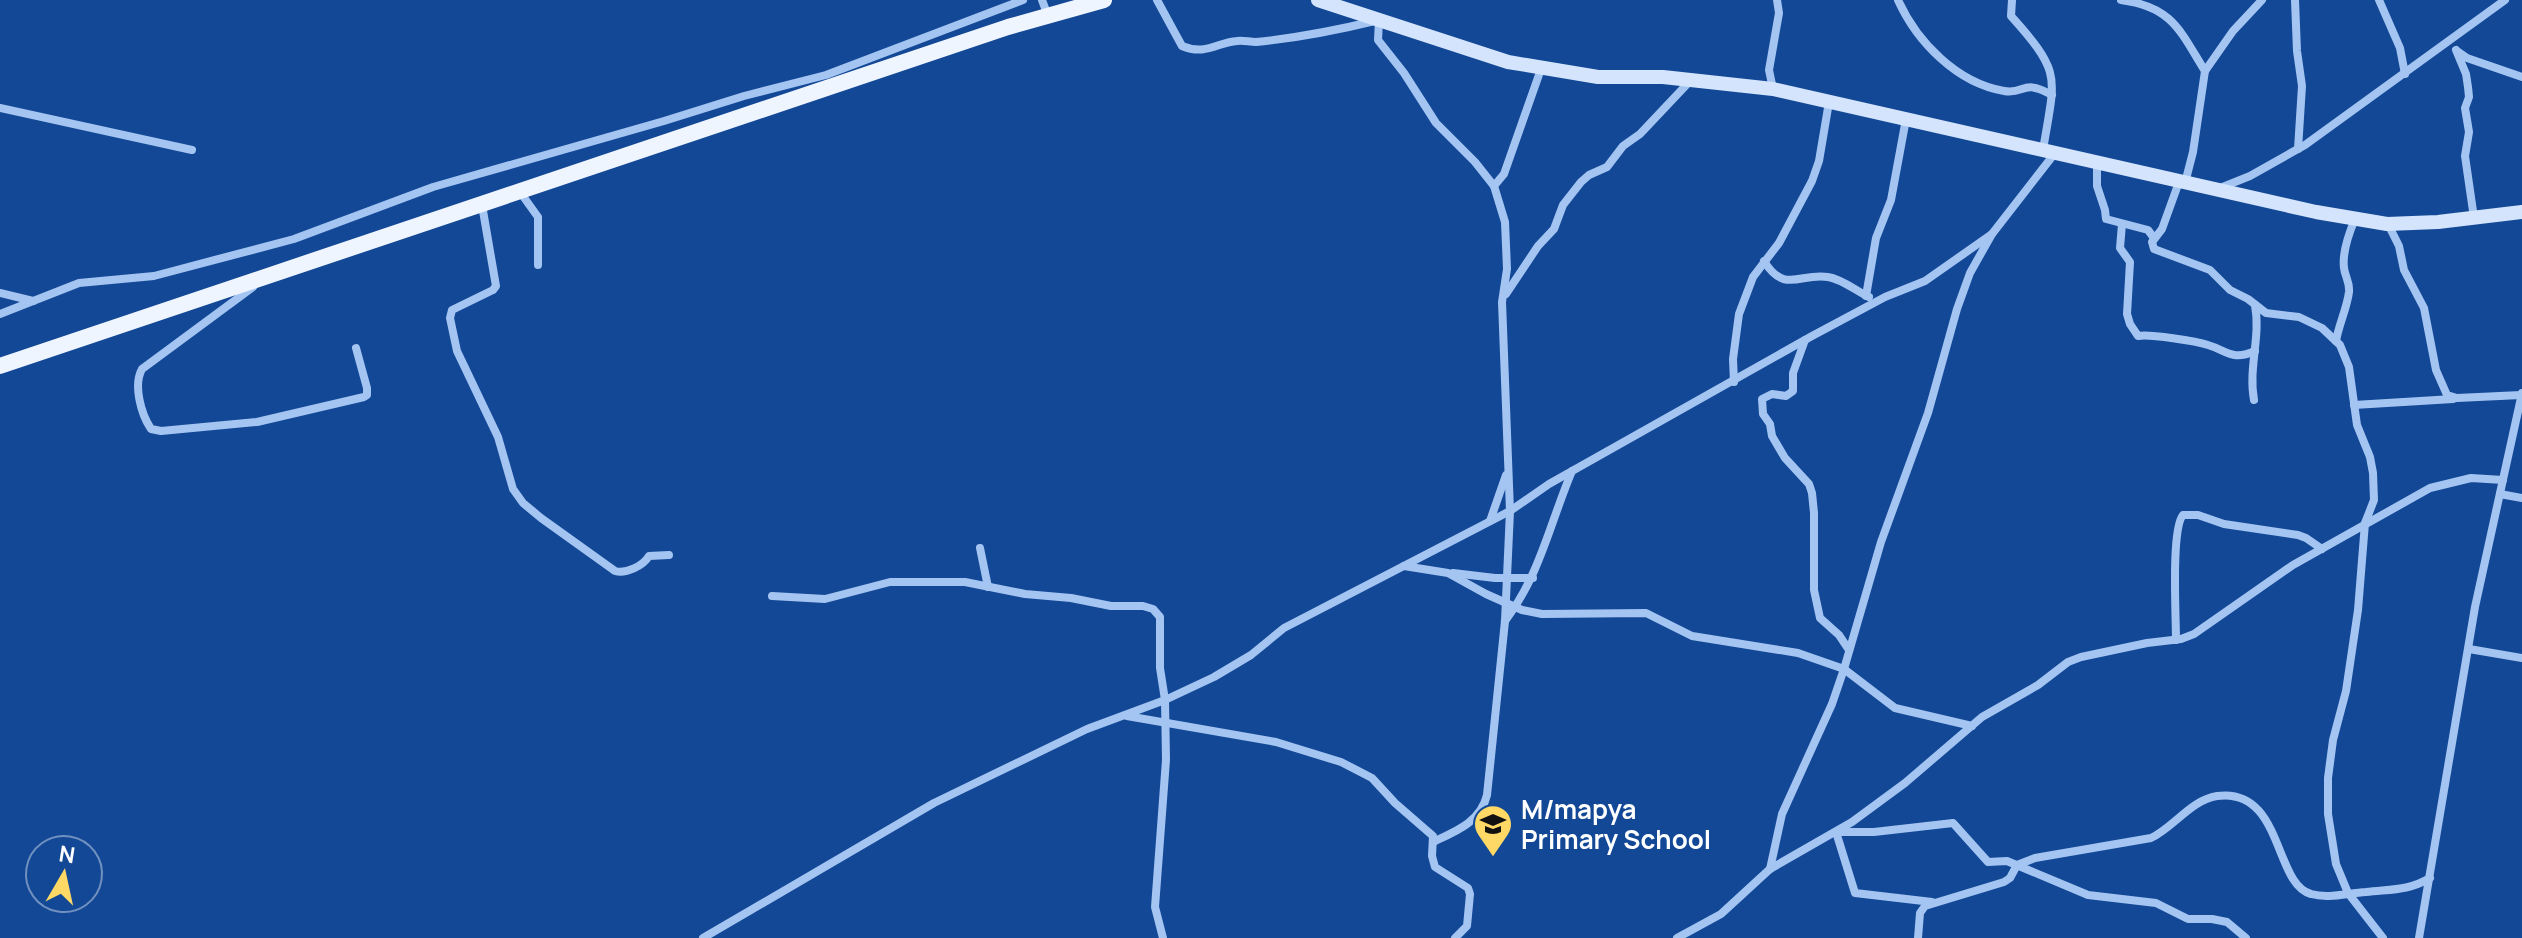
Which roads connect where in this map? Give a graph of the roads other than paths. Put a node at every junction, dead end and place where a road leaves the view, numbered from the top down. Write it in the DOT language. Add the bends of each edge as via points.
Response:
graph roads {
  1 [pos="1023,0"];
  2 [pos="1104,0"];
  3 [pos="1157,0"];
  4 [pos="1318,0"];
  5 [pos="1777,0"];
  6 [pos="1898,0"];
  7 [pos="2012,0"];
  8 [pos="2121,0"];
  9 [pos="2262,0"];
  10 [pos="2295,0"];
  11 [pos="2379,0"];
  12 [pos="2505,0"];
  13 [pos="1045,8"];
  14 [pos="1379,20"];
  15 [pos="2450,41"];
  16 [pos="2456,50"];
  17 [pos="1541,69"];
  18 [pos="2205,71"];
  19 [pos="2405,74"];
  20 [pos="2522,77"];
  21 [pos="1691,80"];
  22 [pos="1773,89"];
  23 [pos="2052,95"];
  24 [pos="1829,102"];
  25 [pos="0,108"];
  26 [pos="1906,119"];
  27 [pos="2298,149"];
  28 [pos="192,150"];
  29 [pos="2049,151"];
  30 [pos="2097,163"];
  31 [pos="2182,183"];
  32 [pos="1494,186"];
  33 [pos="2216,190"];
  34 [pos="520,192"];
  35 [pos="482,205"];
  36 [pos="2522,212"];
  37 [pos="2474,218"];
  38 [pos="2355,219"];
  39 [pos="2122,224"];
  40 [pos="2387,224"];
  41 [pos="1992,234"];
  42 [pos="2154,238"];
  43 [pos="1764,261"];
  44 [pos="538,265"];
  45 [pos="263,279"];
  46 [pos="0,293"];
  47 [pos="1866,296"];
  48 [pos="33,301"];
  49 [pos="1878,301"];
  50 [pos="1502,302"];
  51 [pos="2255,304"];
  52 [pos="0,314"];
  53 [pos="1805,340"];
  54 [pos="2336,341"];
  55 [pos="356,348"];
  56 [pos="2255,351"];
  57 [pos="0,366"];
  58 [pos="1734,382"];
  59 [pos="2522,394"];
  60 [pos="2457,398"];
  61 [pos="2254,400"];
  62 [pos="2354,405"];
  63 [pos="2519,419"];
  64 [pos="1508,466"];
  65 [pos="1572,470"];
  66 [pos="2503,480"];
  67 [pos="2500,494"];
  68 [pos="2522,498"];
  69 [pos="1510,511"];
  70 [pos="1490,521"];
  71 [pos="2365,523"];
  72 [pos="980,548"];
  73 [pos="2322,549"];
  74 [pos="669,555"];
  75 [pos="1403,566"];
  76 [pos="1448,573"];
  77 [pos="1533,578"];
  78 [pos="1507,579"];
  79 [pos="988,587"];
  80 [pos="772,596"];
  81 [pos="1506,603"];
  82 [pos="1515,608"];
  83 [pos="1505,621"];
  84 [pos="2176,640"];
  85 [pos="2469,649"];
  86 [pos="1849,650"];
  87 [pos="2522,658"];
  88 [pos="1844,669"];
  89 [pos="1165,700"];
  90 [pos="1125,715"];
  91 [pos="1165,724"];
  92 [pos="1972,726"];
  93 [pos="1836,832"];
  94 [pos="1435,841"];
  95 [pos="2017,865"];
  96 [pos="1770,869"];
  97 [pos="2430,878"];
  98 [pos="2348,893"];
  99 [pos="1933,903"];
  100 [pos="703,938"];
  101 [pos="1163,938"];
  102 [pos="1455,938"];
  103 [pos="1677,938"];
  104 [pos="1918,938"];
  105 [pos="2246,938"];
  106 [pos="2383,938"];
  107 [pos="2419,938"];
  1 -- 48 [label="street" via="826,75 433,187 294,239 154,276 79,283"];
  2 -- 13 [label="main road"];
  3 -- 14 [label="street" via="1182,46 1194,49 1329,33"];
  4 -- 14 [label="street"];
  5 -- 22 [label="street" via="1769,70"];
  6 -- 23 [label="street" via="1907,21 1958,74 2007,92 2029,86"];
  7 -- 23 [label="street" via="2011,16 2049,64"];
  8 -- 18 [label="street" via="2161,10"];
  9 -- 18 [label="street"];
  10 -- 27 [label="street" via="2302,86"];
  11 -- 19 [label="street"];
  12 -- 15 [label="street"];
  13 -- 34 [label="main road"];
  14 -- 17 [label="street"];
  14 -- 32 [label="street" via="1381,44 1438,126"];
  15 -- 16 [label="street"];
  15 -- 19 [label="street"];
  16 -- 20 [label="street"];
  16 -- 37 [label="street" via="2468,87 2465,156"];
  17 -- 21 [label="street"];
  17 -- 32 [label="street" via="1504,174"];
  18 -- 31 [label="street" via="2193,152"];
  19 -- 27 [label="street"];
  21 -- 22 [label="street"];
  21 -- 50 [label="street" via="1607,167 1581,182"];
  22 -- 24 [label="street"];
  23 -- 29 [label="street"];
  24 -- 26 [label="street"];
  24 -- 43 [label="street" via="1812,181"];
  25 -- 28 [label="street"];
  26 -- 29 [label="street"];
  26 -- 47 [label="street"];
  27 -- 33 [label="street"];
  29 -- 30 [label="street"];
  29 -- 41 [label="street"];
  30 -- 31 [label="street"];
  30 -- 39 [label="street" via="2105,218"];
  31 -- 33 [label="street"];
  31 -- 42 [label="street"];
  32 -- 50 [label="street" via="1505,222"];
  33 -- 38 [label="street"];
  34 -- 35 [label="main road"];
  34 -- 44 [label="street" via="538,217"];
  35 -- 45 [label="main road"];
  35 -- 74 [label="street" via="496,286 452,310 450,318 460,360 500,441 509,483 530,509 615,571 626,571 649,556"];
  36 -- 37 [label="street"];
  37 -- 40 [label="street"];
  38 -- 40 [label="street"];
  38 -- 54 [label="street" via="2344,269 2349,294"];
  39 -- 42 [label="street" via="2148,230"];
  39 -- 56 [label="street" via="2120,248 2130,262 2127,314 2138,336 2200,343 2231,356"];
  40 -- 60 [label="street" via="2424,308 2436,370 2447,395"];
  41 -- 49 [label="street" via="1925,281"];
  41 -- 86 [label="street" via="1957,309"];
  42 -- 51 [label="street" via="2158,252 2210,270"];
  43 -- 47 [label="street" via="1785,279 1829,277"];
  43 -- 58 [label="street" via="1739,314"];
  45 -- 55 [label="street" via="142,369 137,385 151,429 257,422 364,397 367,388"];
  45 -- 57 [label="main road"];
  46 -- 48 [label="street"];
  47 -- 49 [label="street"];
  48 -- 52 [label="street"];
  49 -- 53 [label="street"];
  50 -- 64 [label="street"];
  51 -- 54 [label="street" via="2266,313 2307,319"];
  51 -- 56 [label="street"];
  53 -- 58 [label="street"];
  53 -- 86 [label="street" via="1793,373 1793,391 1762,399 1763,414 1785,458 1809,484 1820,618"];
  54 -- 62 [label="street" via="2349,367"];
  56 -- 61 [label="street"];
  58 -- 65 [label="street"];
  59 -- 60 [label="street"];
  59 -- 63 [label="street"];
  60 -- 62 [label="street"];
  62 -- 71 [label="street" via="2373,473 2374,500"];
  63 -- 66 [label="street"];
  64 -- 69 [label="street"];
  64 -- 70 [label="street"];
  65 -- 69 [label="street"];
  65 -- 77 [label="street"];
  66 -- 67 [label="street"];
  66 -- 71 [label="street" via="2442,483"];
  67 -- 68 [label="street"];
  67 -- 85 [label="street"];
  69 -- 70 [label="street"];
  69 -- 78 [label="street"];
  70 -- 75 [label="street"];
  71 -- 73 [label="street"];
  71 -- 98 [label="street" via="2351,660 2333,740 2327,799 2336,864"];
  72 -- 79 [label="street"];
  73 -- 84 [label="street" via="2194,634"];
  73 -- 84 [label="street" via="2298,535 2183,515 2178,521"];
  75 -- 76 [label="street"];
  75 -- 89 [label="street" via="1284,628 1238,664"];
  76 -- 78 [label="street"];
  76 -- 81 [label="street"];
  77 -- 78 [label="street"];
  77 -- 82 [label="street"];
  78 -- 81 [label="street"];
  79 -- 80 [label="street" via="890,582 825,599"];
  79 -- 89 [label="street" via="1153,609 1160,617"];
  81 -- 82 [label="street"];
  81 -- 83 [label="street"];
  82 -- 83 [label="street"];
  82 -- 88 [label="street" via="1542,614 1646,613 1692,636 1772,647"];
  83 -- 94 [label="street" via="1485,803 1468,824"];
  84 -- 92 [label="street" via="2068,662"];
  85 -- 87 [label="street"];
  85 -- 97 [label="street"];
  86 -- 88 [label="street"];
  88 -- 92 [label="street" via="1895,708"];
  88 -- 96 [label="street" via="1782,814"];
  89 -- 90 [label="street"];
  89 -- 91 [label="street"];
  90 -- 91 [label="street"];
  90 -- 100 [label="street" via="934,803"];
  91 -- 94 [label="street" via="1276,742 1341,762 1372,778"];
  91 -- 101 [label="street" via="1155,907"];
  92 -- 93 [label="street"];
  93 -- 95 [label="street" via="1953,823 1988,862"];
  93 -- 96 [label="street"];
  93 -- 99 [label="street" via="1855,893"];
  94 -- 102 [label="street" via="1434,866 1464,884 1470,894 1467,927"];
  95 -- 98 [label="street" via="2151,838 2205,799 2232,796 2246,800 2263,816 2301,890 2336,897"];
  95 -- 99 [label="street" via="2004,882"];
  95 -- 105 [label="street" via="2088,895 2156,903 2188,919 2227,922"];
  96 -- 103 [label="street" via="1721,914"];
  97 -- 98 [label="street" via="2411,889"];
  97 -- 107 [label="street"];
  98 -- 106 [label="street"];
  99 -- 104 [label="street" via="1920,913"];
}
